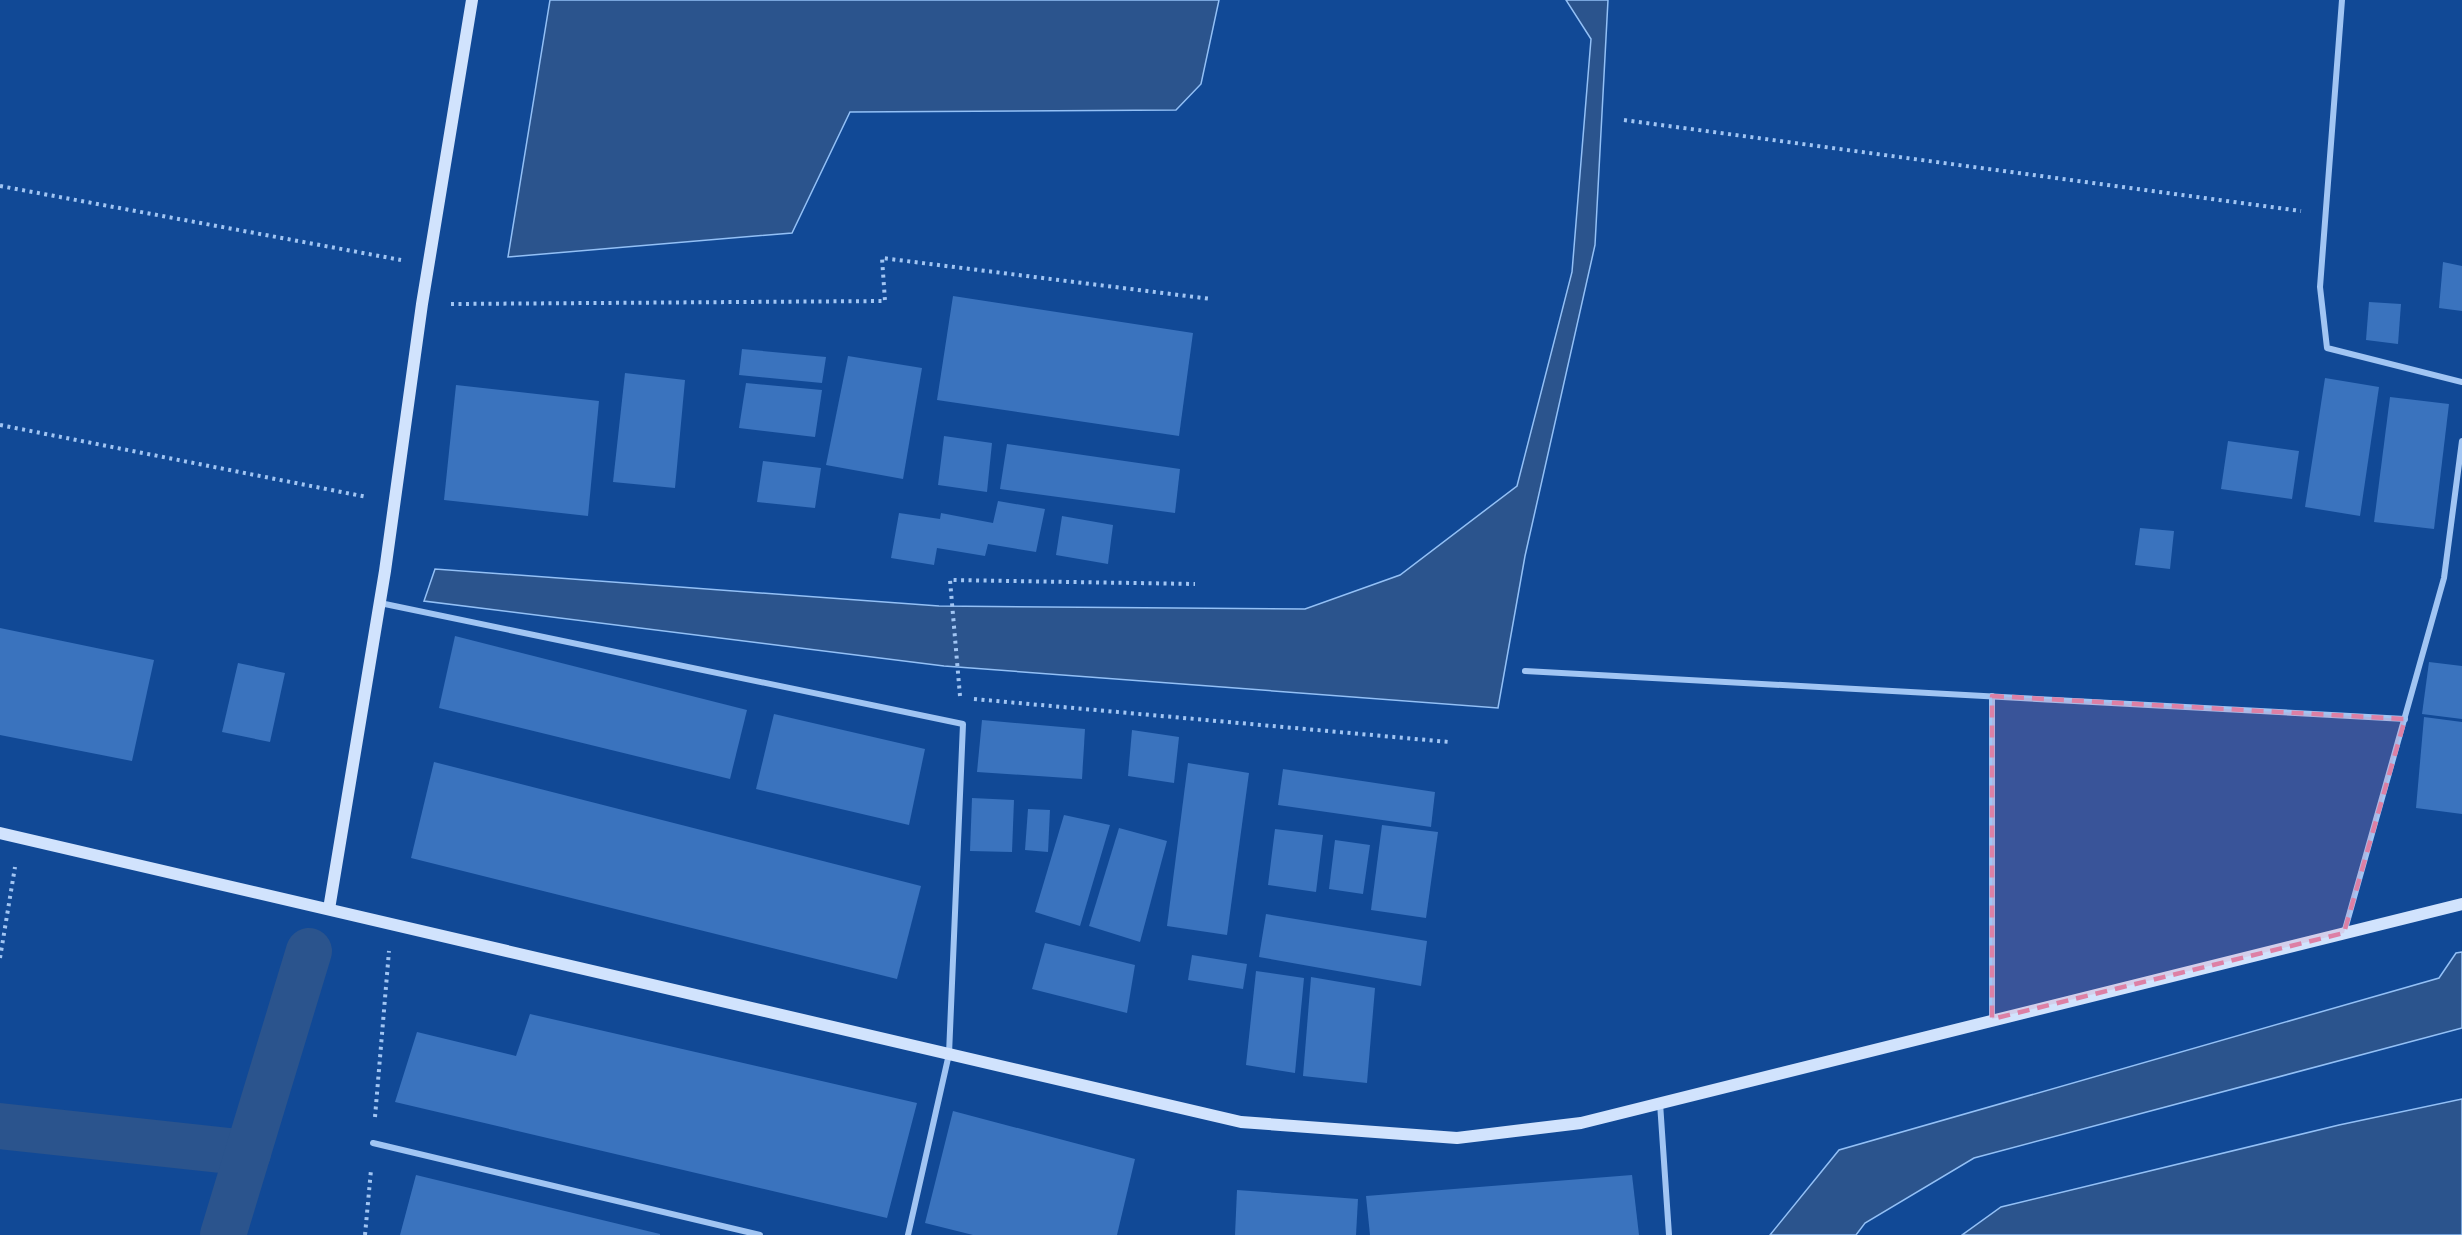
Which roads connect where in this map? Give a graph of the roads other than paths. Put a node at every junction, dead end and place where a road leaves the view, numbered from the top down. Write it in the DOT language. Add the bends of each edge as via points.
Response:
graph roads {
  1 [pos="472,0"];
  2 [pos="2342,0"];
  3 [pos="2462,382"];
  4 [pos="2462,441"];
  5 [pos="380,603"];
  6 [pos="1525,671"];
  7 [pos="1992,696"];
  8 [pos="2404,719"];
  9 [pos="0,832"];
  10 [pos="2462,904"];
  11 [pos="329,909"];
  12 [pos="2344,933"];
  13 [pos="1992,1019"];
  14 [pos="949,1054"];
  15 [pos="1660,1102"];
  16 [pos="373,1143"];
  17 [pos="760,1235"];
  18 [pos="908,1235"];
  19 [pos="1669,1235"];
  1 -- 5 [label="street" via="422,304"];
  2 -- 3 [label="street" via="2320,287 2327,348"];
  4 -- 8 [label="street" via="2444,578"];
  5 -- 11 [label="street"];
  5 -- 14 [label="street" via="963,724"];
  6 -- 7 [label="street"];
  7 -- 8 [label="street"];
  7 -- 13 [label="street"];
  8 -- 12 [label="street"];
  9 -- 11 [label="street"];
  10 -- 12 [label="street"];
  11 -- 14 [label="street"];
  12 -- 13 [label="street"];
  13 -- 15 [label="street"];
  14 -- 15 [label="street" via="1241,1122 1457,1138 1581,1122"];
  14 -- 18 [label="street"];
  15 -- 19 [label="street"];
  16 -- 17 [label="street"];
}
